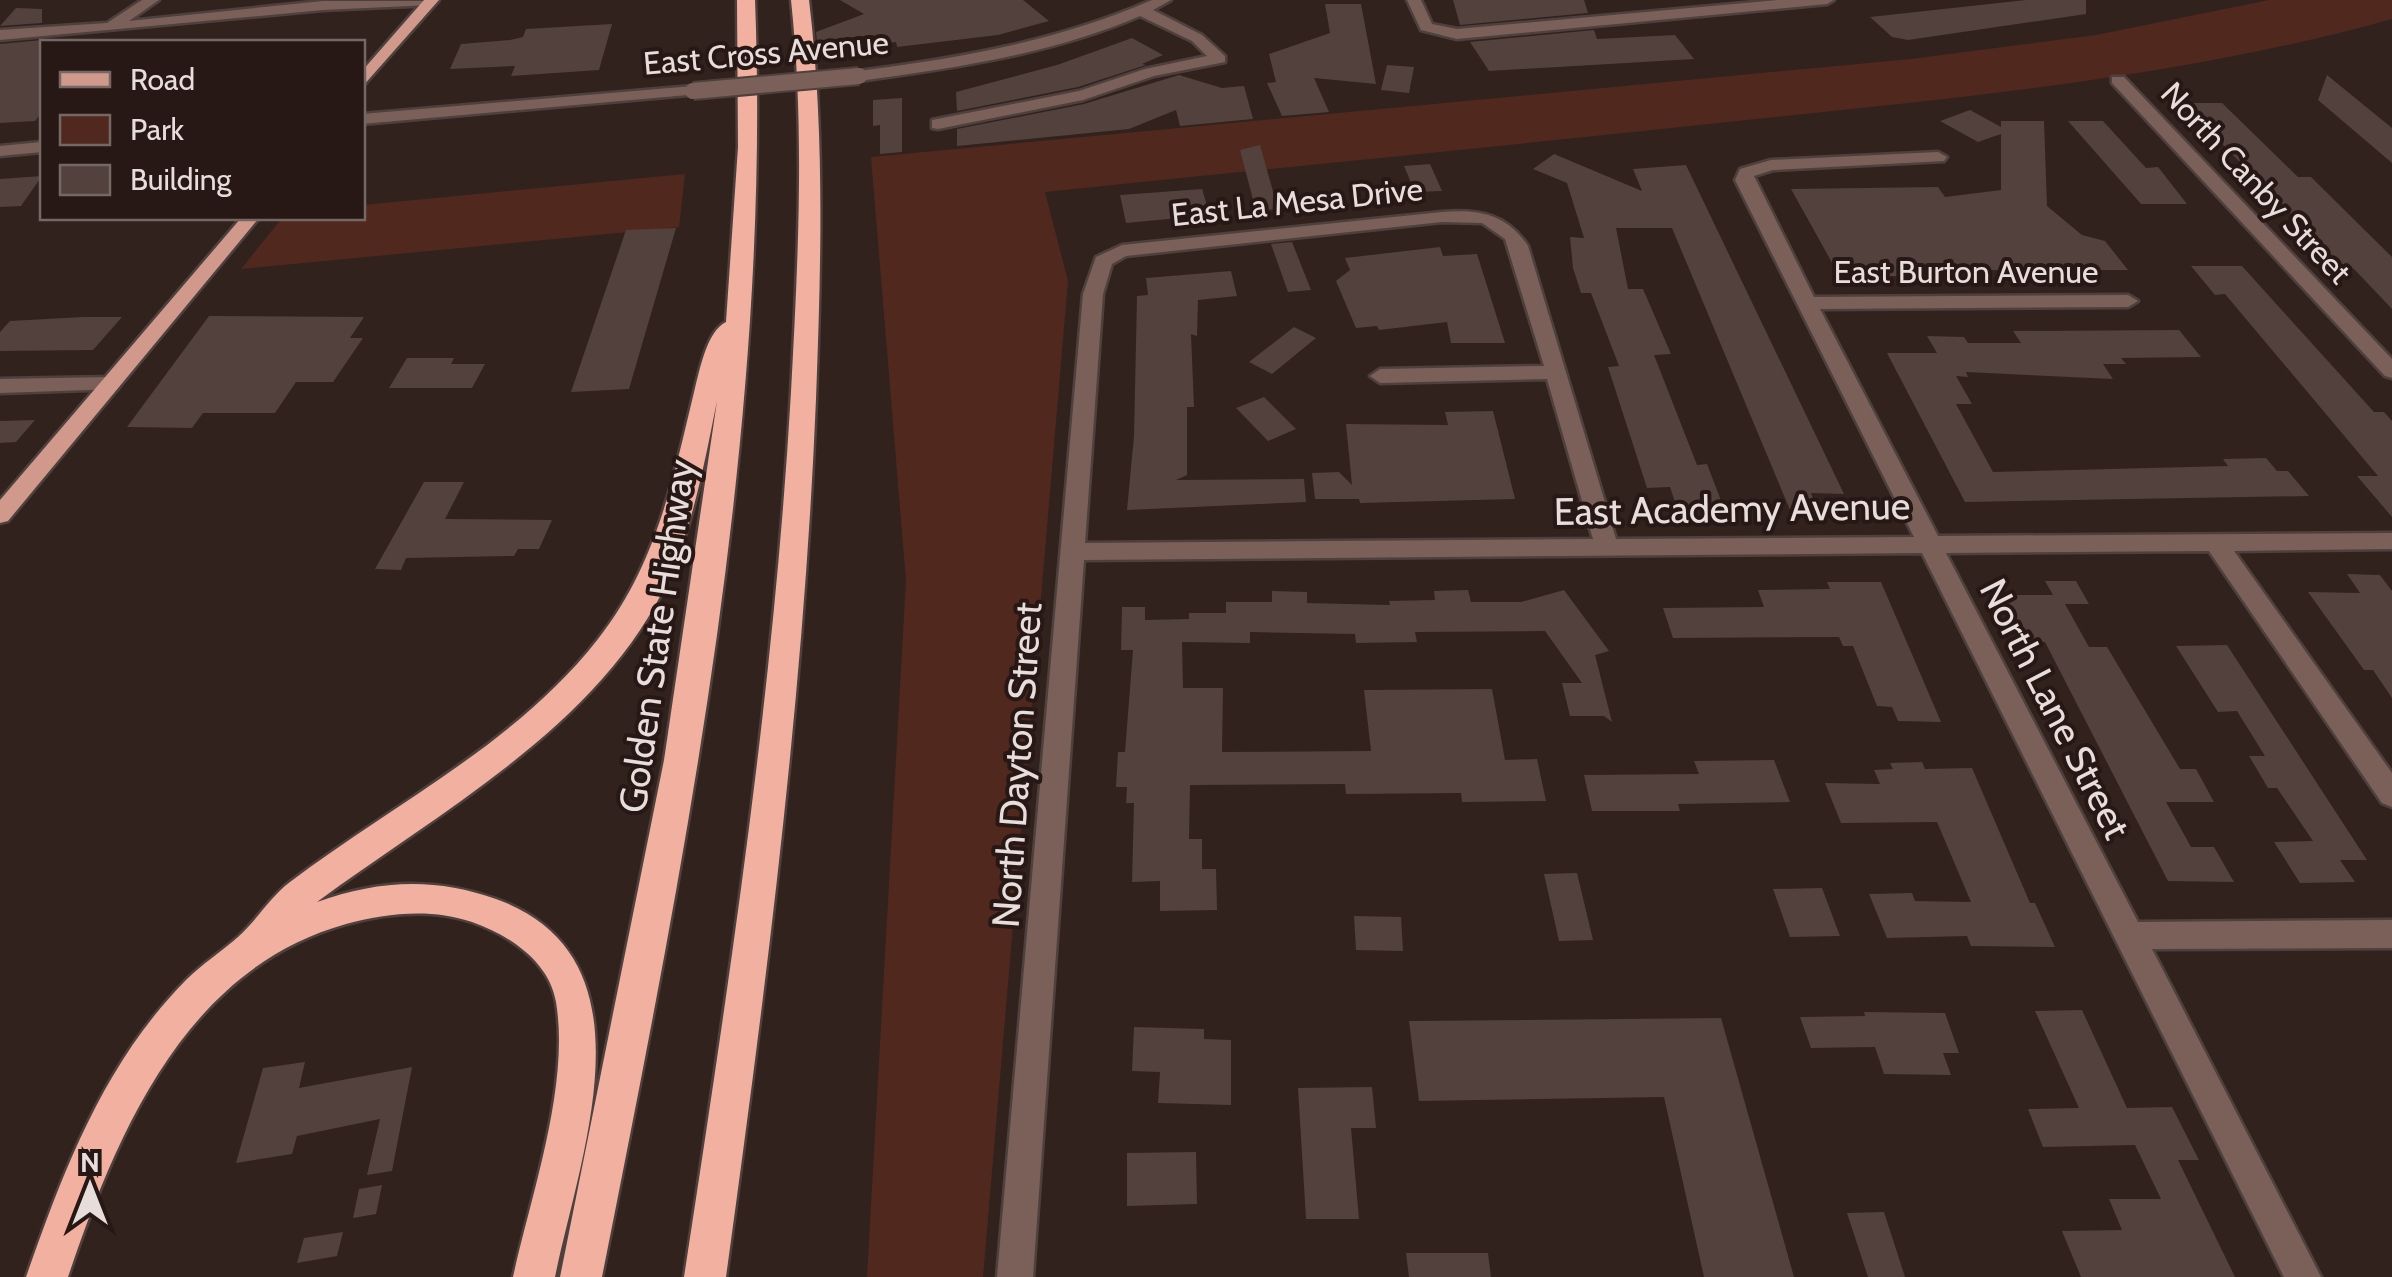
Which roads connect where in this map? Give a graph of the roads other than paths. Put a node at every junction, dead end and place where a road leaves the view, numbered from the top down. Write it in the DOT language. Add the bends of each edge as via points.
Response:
graph roads {
  1 [pos="152,0"];
  2 [pos="746,0"];
  3 [pos="800,0"];
  4 [pos="1164,0"];
  5 [pos="1414,0"];
  6 [pos="1638,0"];
  7 [pos="1827,0"];
  8 [pos="432,1"];
  9 [pos="1142,10"];
  10 [pos="1646,16"];
  11 [pos="111,26"];
  12 [pos="0,35"];
  13 [pos="365,79"];
  14 [pos="2118,80"];
  15 [pos="365,119"];
  16 [pos="938,124"];
  17 [pos="40,147"];
  18 [pos="0,151"];
  19 [pos="1938,157"];
  20 [pos="248,220"];
  21 [pos="1102,261"];
  22 [pos="2128,301"];
  23 [pos="1805,303"];
  24 [pos="738,311"];
  25 [pos="1556,372"];
  26 [pos="2392,372"];
  27 [pos="1380,376"];
  28 [pos="111,384"];
  29 [pos="0,386"];
  30 [pos="0,515"];
  31 [pos="2392,541"];
  32 [pos="2216,543"];
  33 [pos="1929,545"];
  34 [pos="1607,548"];
  35 [pos="1072,552"];
  36 [pos="2392,795"];
  37 [pos="2392,934"];
  38 [pos="2129,936"];
  39 [pos="256,944"];
  40 [pos="47,1277"];
  41 [pos="534,1277"];
  42 [pos="581,1277"];
  43 [pos="705,1277"];
  44 [pos="1015,1277"];
  45 [pos="2303,1277"];
  1 -- 11 [label="street"];
  2 -- 24 [label="highway, Golden State Highway" via="749,141"];
  3 -- 43 [label="highway" via="810,242 798,501 760,876"];
  4 -- 9 [label="street, East Cross Avenue"];
  5 -- 10 [label="street" via="1422,24 1446,33"];
  6 -- 10 [label="street"];
  7 -- 10 [label="street"];
  8 -- 11 [label="street" via="290,4"];
  8 -- 13 [label="main road"];
  9 -- 15 [label="street, East Cross Avenue, bridge" via="982,59 859,76"];
  9 -- 16 [label="street" via="1197,38 1219,60"];
  11 -- 12 [label="street"];
  14 -- 26 [label="street, North Canby Street"];
  17 -- 18 [label="street"];
  19 -- 23 [label="street, North Lane Street" via="1770,166 1746,174 1747,189"];
  20 -- 28 [label="main road"];
  21 -- 25 [label="street, East La Mesa Drive" via="1122,250 1442,217 1499,222 1520,246"];
  21 -- 35 [label="street, North Dayton Street"];
  22 -- 23 [label="street, East Burton Avenue"];
  23 -- 33 [label="street, North Lane Street"];
  24 -- 39 [label="highway" via="714,361 657,569 614,644 492,759 297,896"];
  24 -- 42 [label="highway, Golden State Highway" via="681,753"];
  25 -- 27 [label="street"];
  25 -- 34 [label="street"];
  28 -- 29 [label="street"];
  28 -- 30 [label="main road"];
  31 -- 32 [label="street, East Academy Avenue"];
  32 -- 33 [label="street, East Academy Avenue"];
  32 -- 36 [label="street"];
  33 -- 34 [label="street, East Academy Avenue"];
  33 -- 38 [label="street, North Lane Street"];
  34 -- 35 [label="street, East Academy Avenue"];
  35 -- 44 [label="street, North Dayton Street"];
  37 -- 38 [label="street"];
  38 -- 45 [label="street, North Lane Street"];
  39 -- 40 [label="highway" via="214,977 152,1048 99,1145"];
  39 -- 41 [label="highway" via="360,904 442,897 508,919 558,960 576,1010 576,1060"];
}
